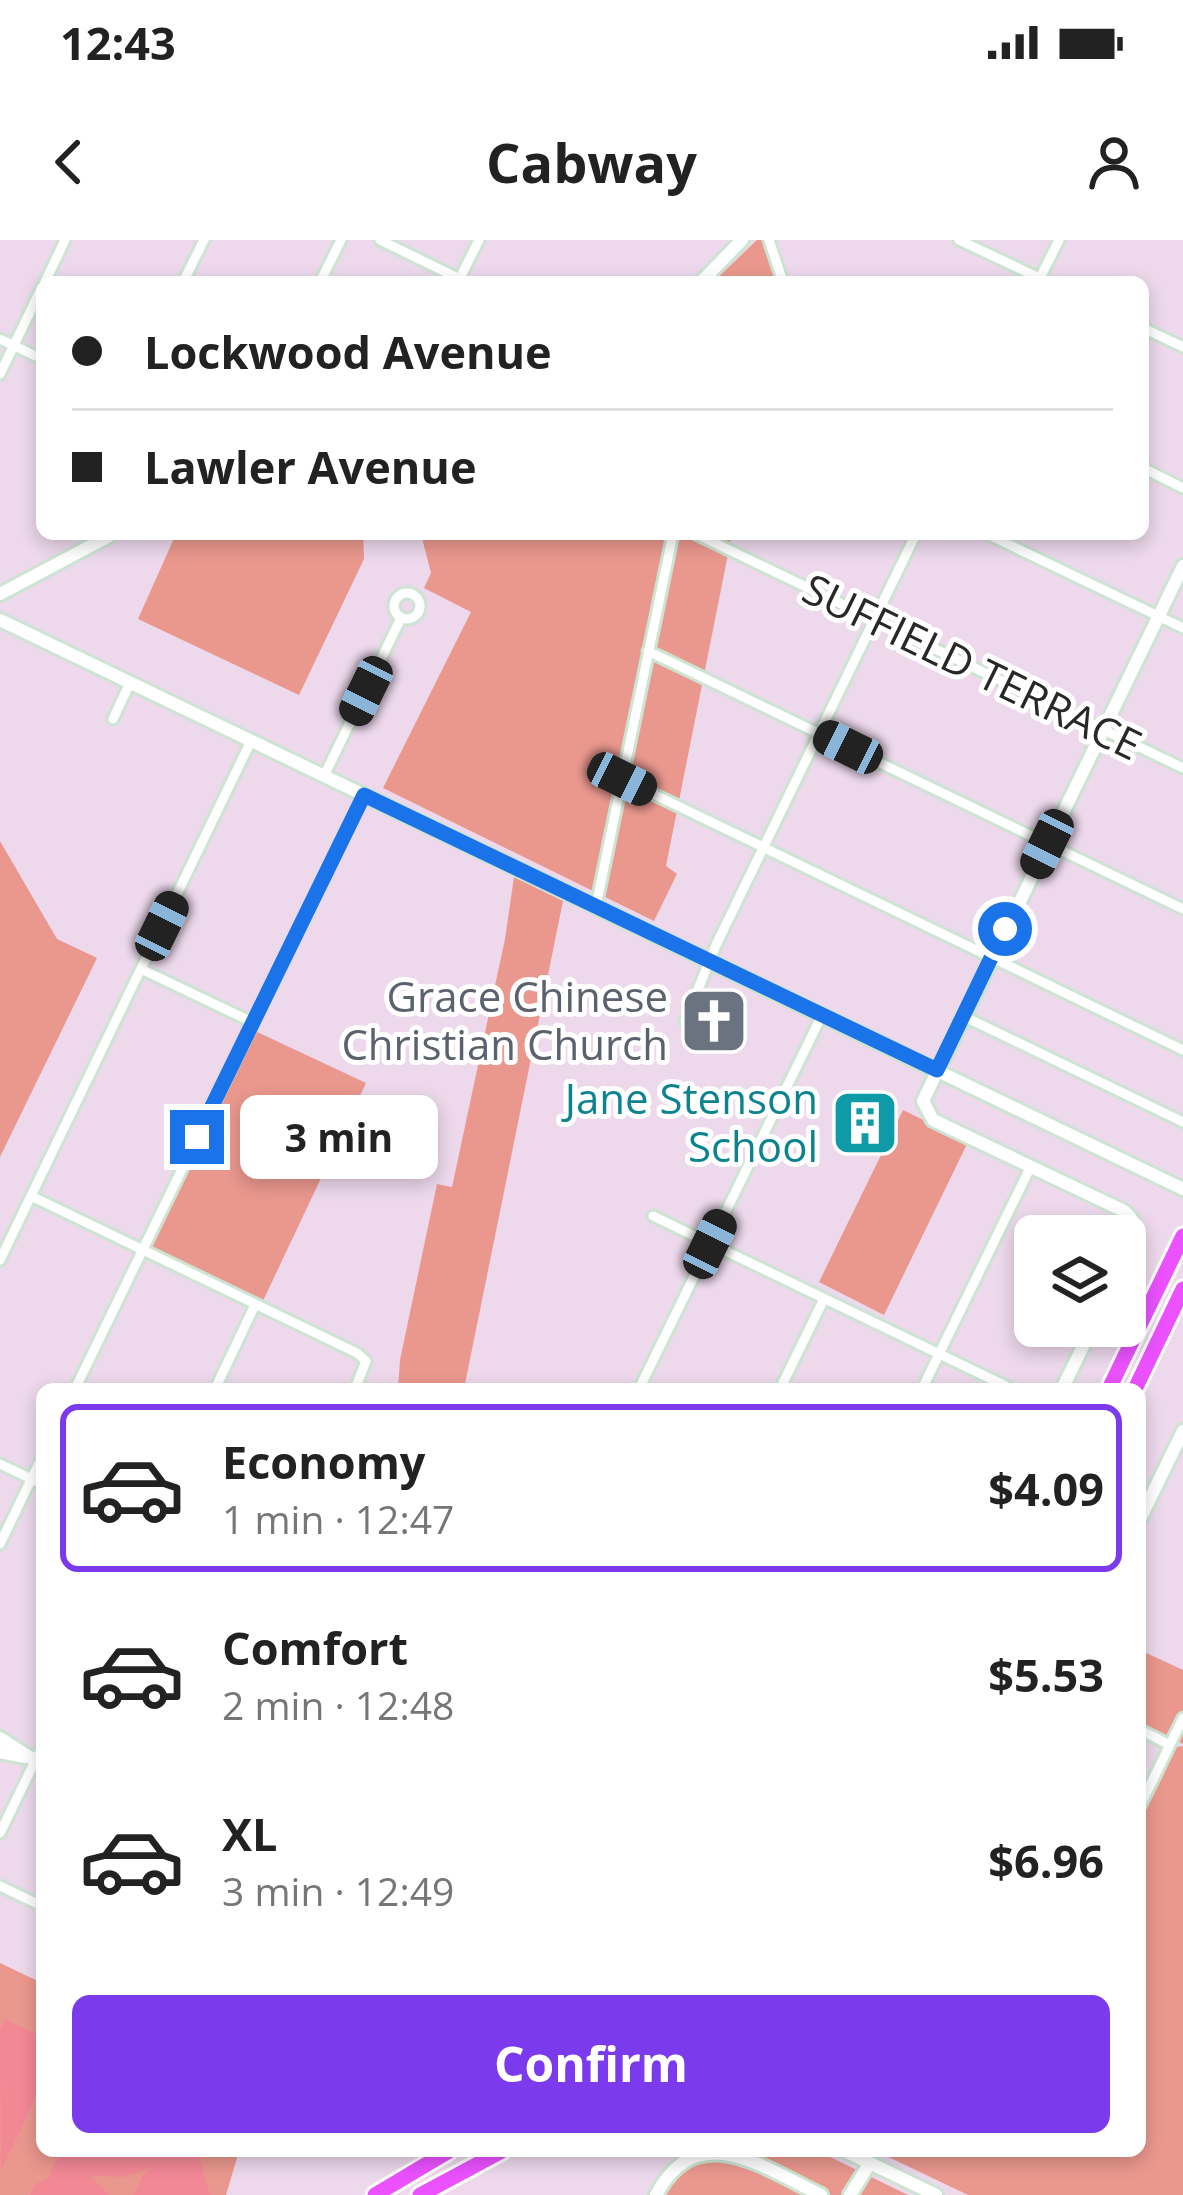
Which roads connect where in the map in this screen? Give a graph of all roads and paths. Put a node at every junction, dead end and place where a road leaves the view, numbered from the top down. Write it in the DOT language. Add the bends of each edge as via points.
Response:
graph roads {
  1 [pos="65,240"];
  2 [pos="204,240"];
  3 [pos="341,240"];
  4 [pos="380,240"];
  5 [pos="479,240"];
  6 [pos="742,240"];
  7 [pos="769,240"];
  8 [pos="959,240"];
  9 [pos="1059,240"];
  10 [pos="47,276"];
  11 [pos="186,276"];
  12 [pos="323,276"];
  13 [pos="451,276"];
  14 [pos="463,276"];
  15 [pos="707,276"];
  16 [pos="780,276"];
  17 [pos="1032,276"];
  18 [pos="1044,276"];
  19 [pos="36,300"];
  20 [pos="1149,331"];
  21 [pos="0,339"];
  22 [pos="14,346"];
  23 [pos="1183,347"];
  24 [pos="36,356"];
  25 [pos="0,374"];
  26 [pos="1149,471"];
  27 [pos="1183,488"];
  28 [pos="97,540"];
  29 [pos="672,540"];
  30 [pos="708,540"];
  31 [pos="913,540"];
  32 [pos="1000,540"];
  33 [pos="1183,566"];
  34 [pos="0,594"];
  35 [pos="1158,616"];
  36 [pos="401,618"];
  37 [pos="0,620"];
  38 [pos="874,620"];
  39 [pos="1183,628"];
  40 [pos="649,651"];
  41 [pos="130,683"];
  42 [pos="113,719"];
  43 [pos="1102,730"];
  44 [pos="819,733"];
  45 [pos="251,741"];
  46 [pos="1183,768"];
  47 [pos="324,776"];
  48 [pos="622,779"];
  49 [pos="364,795"];
  50 [pos="1047,844"];
  51 [pos="763,847"];
  52 [pos="596,906"];
  53 [pos="1183,909"];
  54 [pos="991,958"];
  55 [pos="710,961"];
  56 [pos="141,969"];
  57 [pos="822,1015"];
  58 [pos="963,1016"];
  59 [pos="685,1021"];
  60 [pos="251,1022"];
  61 [pos="1183,1050"];
  62 [pos="937,1070"];
  63 [pos="1183,1122"];
  64 [pos="1030,1166"];
  65 [pos="1179,1187"];
  66 [pos="31,1196"];
  67 [pos="1127,1215"];
  68 [pos="653,1216"];
  69 [pos="1183,1236"];
  70 [pos="710,1244"];
  71 [pos="142,1251"];
  72 [pos="0,1260"];
  73 [pos="1183,1289"];
  74 [pos="824,1299"];
  75 [pos="255,1305"];
  76 [pos="1083,1347"];
  77 [pos="939,1354"];
  78 [pos="78,1383"];
  79 [pos="218,1383"];
  80 [pos="357,1383"];
  81 [pos="642,1383"];
  82 [pos="783,1383"];
  83 [pos="925,1383"];
  84 [pos="999,1383"];
  85 [pos="1065,1383"];
  86 [pos="1112,1383"];
  87 [pos="1138,1383"];
  88 [pos="1183,1431"];
  89 [pos="0,1464"];
  90 [pos="1167,1464"];
  91 [pos="1183,1472"];
  92 [pos="36,1482"];
  93 [pos="36,1484"];
  94 [pos="1146,1507"];
  95 [pos="0,1544"];
  96 [pos="1183,1718"];
  97 [pos="1146,1733"];
  98 [pos="0,1738"];
  99 [pos="1170,1744"];
  100 [pos="0,1752"];
  101 [pos="34,1761"];
  102 [pos="1146,1794"];
  103 [pos="0,1833"];
  104 [pos="0,1886"];
  105 [pos="36,1903"];
  106 [pos="439,2157"];
  107 [pos="491,2157"];
  108 [pos="701,2157"];
  109 [pos="739,2157"];
  110 [pos="858,2157"];
  111 [pos="870,2163"];
  112 [pos="375,2195"];
  113 [pos="420,2195"];
  114 [pos="656,2195"];
  115 [pos="821,2195"];
  116 [pos="850,2195"];
  117 [pos="936,2195"];
  1 -- 10 [label="street"];
  2 -- 11 [label="street"];
  3 -- 12 [label="street"];
  4 -- 13 [label="street"];
  5 -- 14 [label="street"];
  6 -- 15 [label="street"];
  7 -- 16 [label="street"];
  8 -- 17 [label="street"];
  9 -- 18 [label="street"];
  19 -- 22 [label="street"];
  20 -- 23 [label="street"];
  21 -- 22 [label="street"];
  22 -- 24 [label="street"];
  22 -- 25 [label="street"];
  26 -- 27 [label="street"];
  28 -- 34 [label="street"];
  29 -- 40 [label="street"];
  30 -- 38 [label="street, SUFFIELD TERRACE"];
  31 -- 38 [label="street"];
  32 -- 35 [label="street"];
  33 -- 35 [label="street"];
  35 -- 39 [label="street"];
  35 -- 43 [label="street"];
  36 -- 47 [label="street"];
  37 -- 41 [label="street"];
  38 -- 43 [label="street, SUFFIELD TERRACE"];
  38 -- 44 [label="street"];
  40 -- 44 [label="street"];
  40 -- 48 [label="street"];
  41 -- 42 [label="street"];
  41 -- 45 [label="street"];
  43 -- 46 [label="street, SUFFIELD TERRACE"];
  43 -- 50 [label="street"];
  44 -- 50 [label="street"];
  44 -- 51 [label="street"];
  45 -- 47 [label="street"];
  45 -- 56 [label="street"];
  47 -- 49 [label="street"];
  48 -- 51 [label="street"];
  48 -- 52 [label="street"];
  49 -- 52 [label="street"];
  49 -- 60 [label="street"];
  50 -- 53 [label="street"];
  50 -- 54 [label="street"];
  51 -- 54 [label="street"];
  51 -- 55 [label="street"];
  52 -- 55 [label="street"];
  54 -- 58 [label="street"];
  54 -- 61 [label="street"];
  55 -- 57 [label="street"];
  55 -- 59 [label="street"];
  56 -- 60 [label="street"];
  56 -- 66 [label="street"];
  57 -- 62 [label="street"];
  57 -- 70 [label="street"];
  58 -- 62 [label="street"];
  58 -- 63 [label="street"];
  60 -- 71 [label="street"];
  62 -- 64 [label="street" via="922,1102 927,1114"];
  62 -- 65 [label="street"];
  64 -- 67 [label="street"];
  64 -- 77 [label="street"];
  66 -- 71 [label="street"];
  66 -- 72 [label="street"];
  68 -- 70 [label="street"];
  69 -- 86 [label="highway"];
  70 -- 74 [label="street"];
  70 -- 81 [label="street"];
  71 -- 75 [label="street"];
  71 -- 78 [label="street"];
  73 -- 87 [label="highway"];
  74 -- 77 [label="street"];
  74 -- 82 [label="street"];
  75 -- 79 [label="street"];
  75 -- 80 [label="street" via="357,1353 366,1361"];
  76 -- 85 [label="street"];
  77 -- 83 [label="street"];
  77 -- 84 [label="street"];
  88 -- 90 [label="street"];
  89 -- 92 [label="street"];
  90 -- 91 [label="street"];
  90 -- 94 [label="street"];
  93 -- 95 [label="street"];
  96 -- 99 [label="street"];
  97 -- 99 [label="street"];
  98 -- 101 [label="street"];
  99 -- 102 [label="street"];
  100 -- 101 [label="street"];
  101 -- 103 [label="street"];
  104 -- 105 [label="street"];
  106 -- 112 [label="highway"];
  107 -- 113 [label="highway"];
  108 -- 114 [label="street" via="676,2167"];
  109 -- 115 [label="street"];
  110 -- 111 [label="street"];
  111 -- 116 [label="street"];
  111 -- 117 [label="street"];
}
